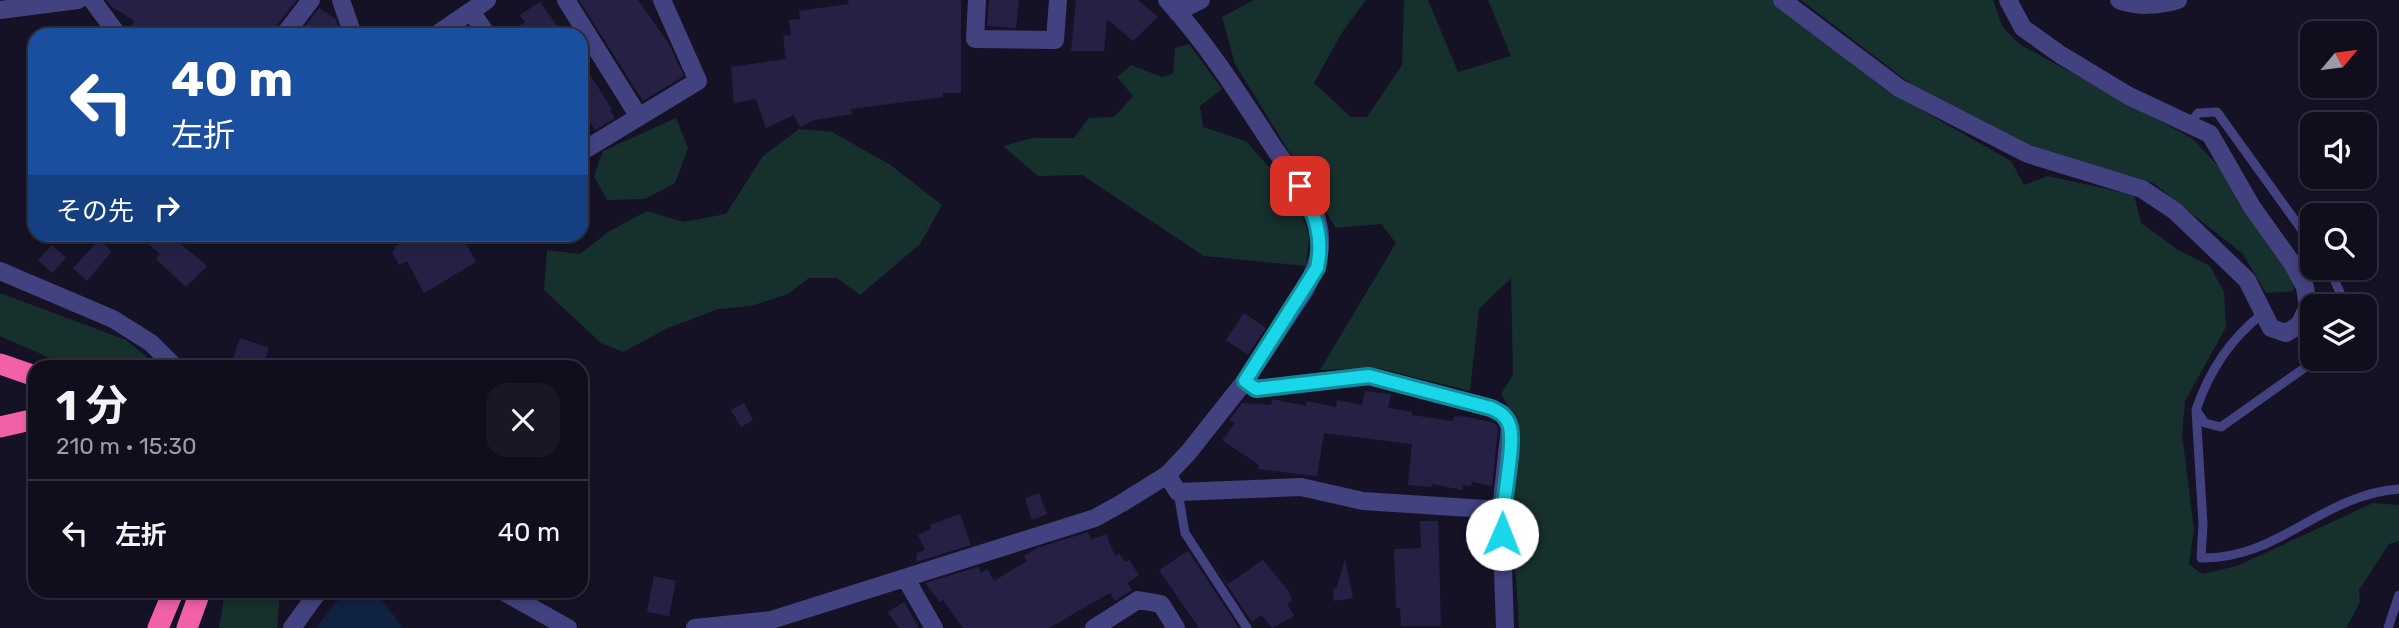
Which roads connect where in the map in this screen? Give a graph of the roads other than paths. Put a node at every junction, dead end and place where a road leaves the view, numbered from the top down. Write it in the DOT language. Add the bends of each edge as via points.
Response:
graph roads {
  1 [pos="78,0"];
  2 [pos="92,0"];
  3 [pos="311,0"];
  4 [pos="341,0"];
  5 [pos="487,0"];
  6 [pos="566,0"];
  7 [pos="662,0"];
  8 [pos="977,0"];
  9 [pos="1058,0"];
  10 [pos="1201,0"];
  11 [pos="1783,0"];
  12 [pos="2008,0"];
  13 [pos="2119,0"];
  14 [pos="2178,0"];
  15 [pos="1172,6"];
  16 [pos="0,10"];
  17 [pos="471,11"];
  18 [pos="113,28"];
  19 [pos="289,28"];
  20 [pos="351,28"];
  21 [pos="446,28"];
  22 [pos="482,28"];
  23 [pos="583,28"];
  24 [pos="588,35"];
  25 [pos="639,117"];
  26 [pos="2189,124"];
  27 [pos="588,148"];
  28 [pos="2300,227"];
  29 [pos="0,271"];
  30 [pos="2262,314"];
  31 [pos="168,360"];
  32 [pos="0,364"];
  33 [pos="2300,371"];
  34 [pos="28,374"];
  35 [pos="1245,381"];
  36 [pos="2196,410"];
  37 [pos="28,421"];
  38 [pos="0,427"];
  39 [pos="1167,475"];
  40 [pos="2399,489"];
  41 [pos="1178,492"];
  42 [pos="1501,510"];
  43 [pos="906,579"];
  44 [pos="2399,594"];
  45 [pos="170,598"];
  46 [pos="198,598"];
  47 [pos="307,598"];
  48 [pos="515,598"];
  49 [pos="158,628"];
  50 [pos="187,628"];
  51 [pos="292,628"];
  52 [pos="568,628"];
  53 [pos="695,628"];
  54 [pos="934,628"];
  55 [pos="1094,628"];
  56 [pos="1176,628"];
  57 [pos="1247,628"];
  58 [pos="1505,628"];
  59 [pos="2388,628"];
  1 -- 16 [label="street"];
  2 -- 18 [label="street"];
  3 -- 19 [label="street"];
  4 -- 20 [label="street"];
  5 -- 17 [label="street"];
  6 -- 23 [label="street"];
  7 -- 25 [label="street" via="698,81"];
  8 -- 9 [label="street" via="975,39 1042,40 1055,40"];
  10 -- 15 [label="street"];
  11 -- 30 [label="street" via="1899,88 1972,127 2028,154 2142,189 2223,254 2247,280"];
  12 -- 26 [label="street" via="2023,28 2061,55 2129,96"];
  13 -- 14 [label="street" via="2132,5"];
  15 -- 35 [label="street" via="1226,76 1317,218 1321,248 1317,268"];
  17 -- 21 [label="street"];
  17 -- 22 [label="street"];
  24 -- 25 [label="street"];
  25 -- 27 [label="street"];
  26 -- 28 [label="lane" via="2199,113 2217,112"];
  26 -- 30 [label="street" via="2210,134 2222,150 2252,207 2305,287 2308,307 2299,325 2286,333 2271,328"];
  29 -- 31 [label="street" via="113,319"];
  30 -- 36 [label="lane" via="2239,332 2217,362"];
  32 -- 34 [label="highway"];
  33 -- 36 [label="lane" via="2221,427 2205,423"];
  35 -- 39 [label="street"];
  35 -- 42 [label="street" via="1256,389 1369,376 1503,414 1510,427 1510,444"];
  36 -- 40 [label="lane" via="2201,558 2225,558 2271,543 2352,497"];
  37 -- 38 [label="highway"];
  39 -- 41 [label="street"];
  39 -- 43 [label="street" via="1095,518"];
  41 -- 42 [label="street" via="1301,487 1363,501"];
  41 -- 57 [label="lane" via="1185,533"];
  42 -- 58 [label="street"];
  43 -- 53 [label="street" via="771,620"];
  43 -- 54 [label="street"];
  44 -- 59 [label="lane"];
  45 -- 49 [label="highway"];
  46 -- 50 [label="highway"];
  47 -- 51 [label="street"];
  48 -- 52 [label="street"];
  55 -- 56 [label="street" via="1138,600 1161,604"];
}
